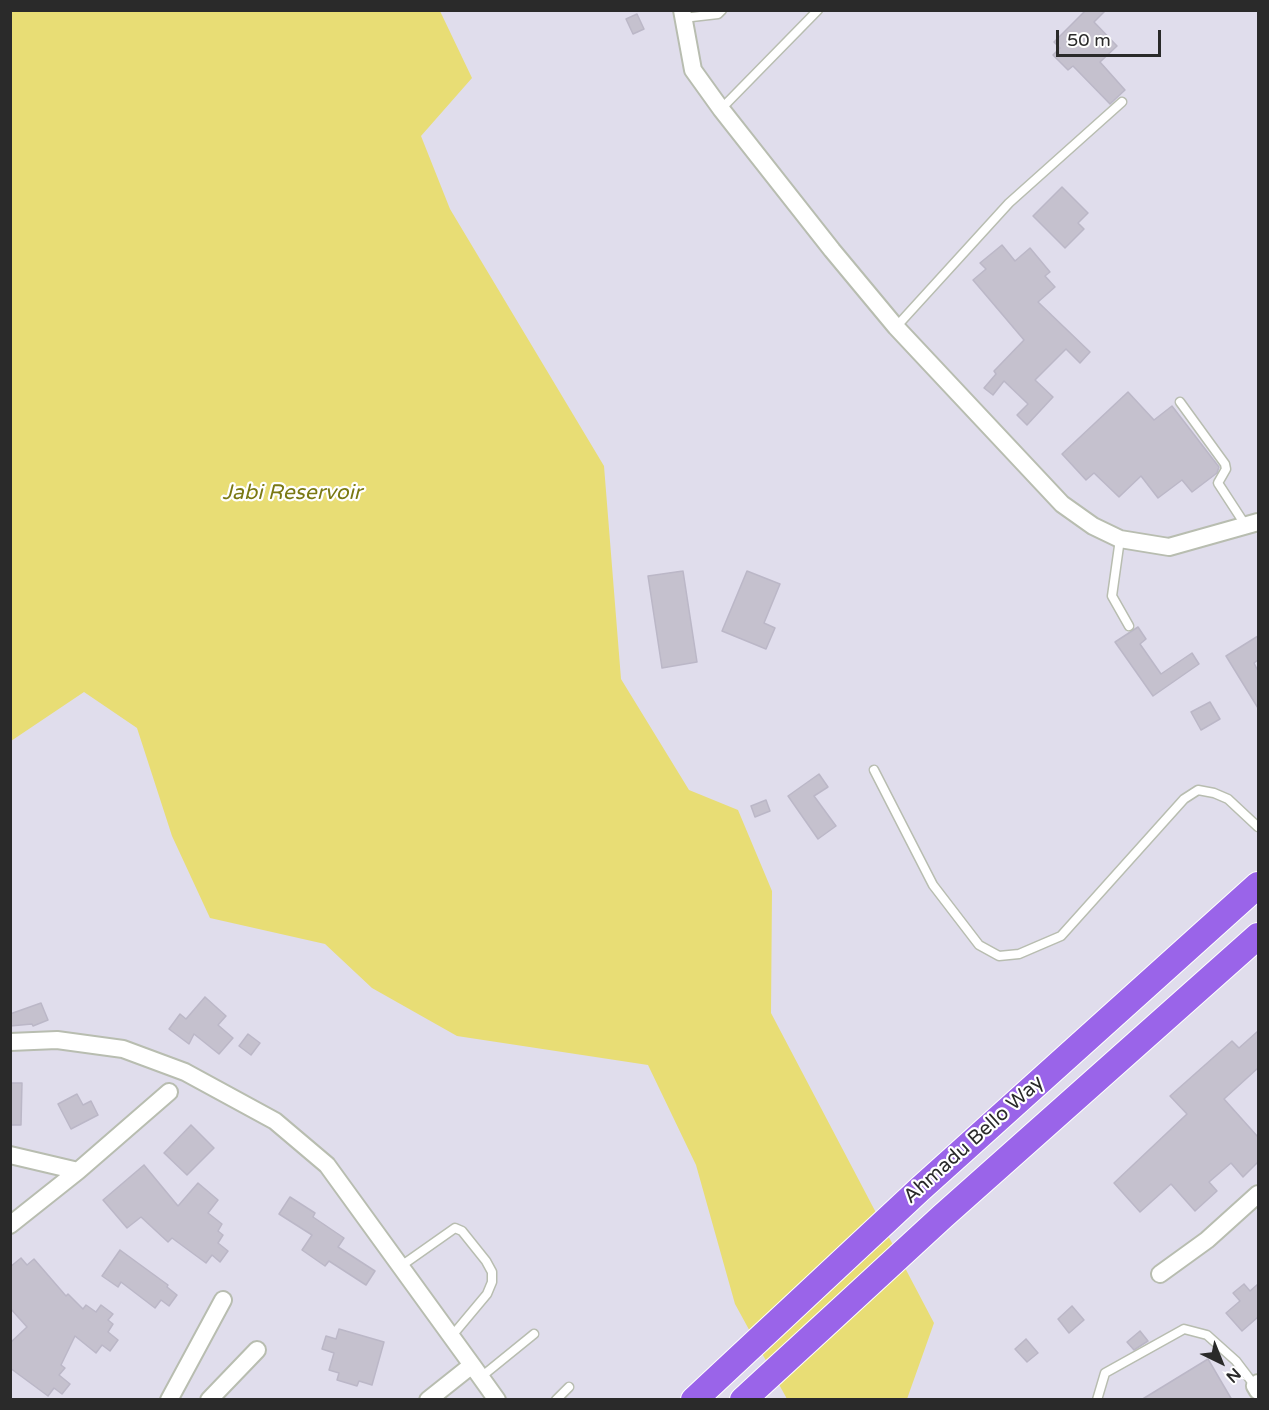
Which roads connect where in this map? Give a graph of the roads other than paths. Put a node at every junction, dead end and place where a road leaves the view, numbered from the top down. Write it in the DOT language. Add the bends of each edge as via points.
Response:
graph roads {
  1 [pos="722,10"];
  2 [pos="818,10"];
  3 [pos="682,14"];
  4 [pos="1122,102"];
  5 [pos="721,109"];
  6 [pos="896,327"];
  7 [pos="1180,402"];
  8 [pos="1255,525"];
  9 [pos="1120,538"];
  10 [pos="1129,626"];
  11 [pos="874,770"];
  12 [pos="1258,827"];
  13 [pos="1258,885"];
  14 [pos="1258,936"];
  15 [pos="10,1042"];
  16 [pos="169,1092"];
  17 [pos="10,1155"];
  18 [pos="78,1171"];
  19 [pos="1258,1194"];
  20 [pos="10,1225"];
  21 [pos="401,1266"];
  22 [pos="1160,1275"];
  23 [pos="224,1300"];
  24 [pos="534,1334"];
  25 [pos="451,1337"];
  26 [pos="256,1350"];
  27 [pos="476,1371"];
  28 [pos="568,1387"];
  29 [pos="1257,1387"];
  30 [pos="748,1395"];
  31 [pos="169,1400"];
  32 [pos="209,1400"];
  33 [pos="428,1400"];
  34 [pos="497,1400"];
  35 [pos="556,1400"];
  36 [pos="693,1400"];
  37 [pos="1097,1400"];
  1 -- 3 [label="lane" via="718,14"];
  2 -- 5 [label="lane"];
  3 -- 5 [label="street" via="693,70"];
  4 -- 6 [label="lane" via="1009,203"];
  5 -- 6 [label="street"];
  6 -- 9 [label="street" via="1062,504 1093,526"];
  7 -- 8 [label="lane" via="1225,464 1218,483"];
  8 -- 9 [label="street" via="1169,547"];
  9 -- 10 [label="lane" via="1112,596"];
  11 -- 12 [label="lane" via="933,885 979,945 999,956 1019,954 1061,936 1184,799 1198,790 1228,800"];
  13 -- 36 [label="main road, Ahmadu Bello Way"];
  14 -- 30 [label="main road, Ahmadu Bello Way"];
  15 -- 21 [label="street" via="57,1041 123,1049 185,1072 275,1121 327,1165"];
  16 -- 18 [label="street"];
  17 -- 18 [label="street"];
  18 -- 20 [label="street"];
  19 -- 22 [label="street" via="1208,1240"];
  21 -- 25 [label="street"];
  21 -- 25 [label="lane" via="455,1228 462,1231 486,1261 492,1272 487,1294"];
  23 -- 31 [label="street"];
  24 -- 27 [label="lane"];
  25 -- 27 [label="street"];
  26 -- 32 [label="street"];
  27 -- 33 [label="street"];
  27 -- 34 [label="street"];
  28 -- 35 [label="lane"];
  29 -- 37 [label="lane" via="1207,1335 1184,1329 1105,1373"];
}
